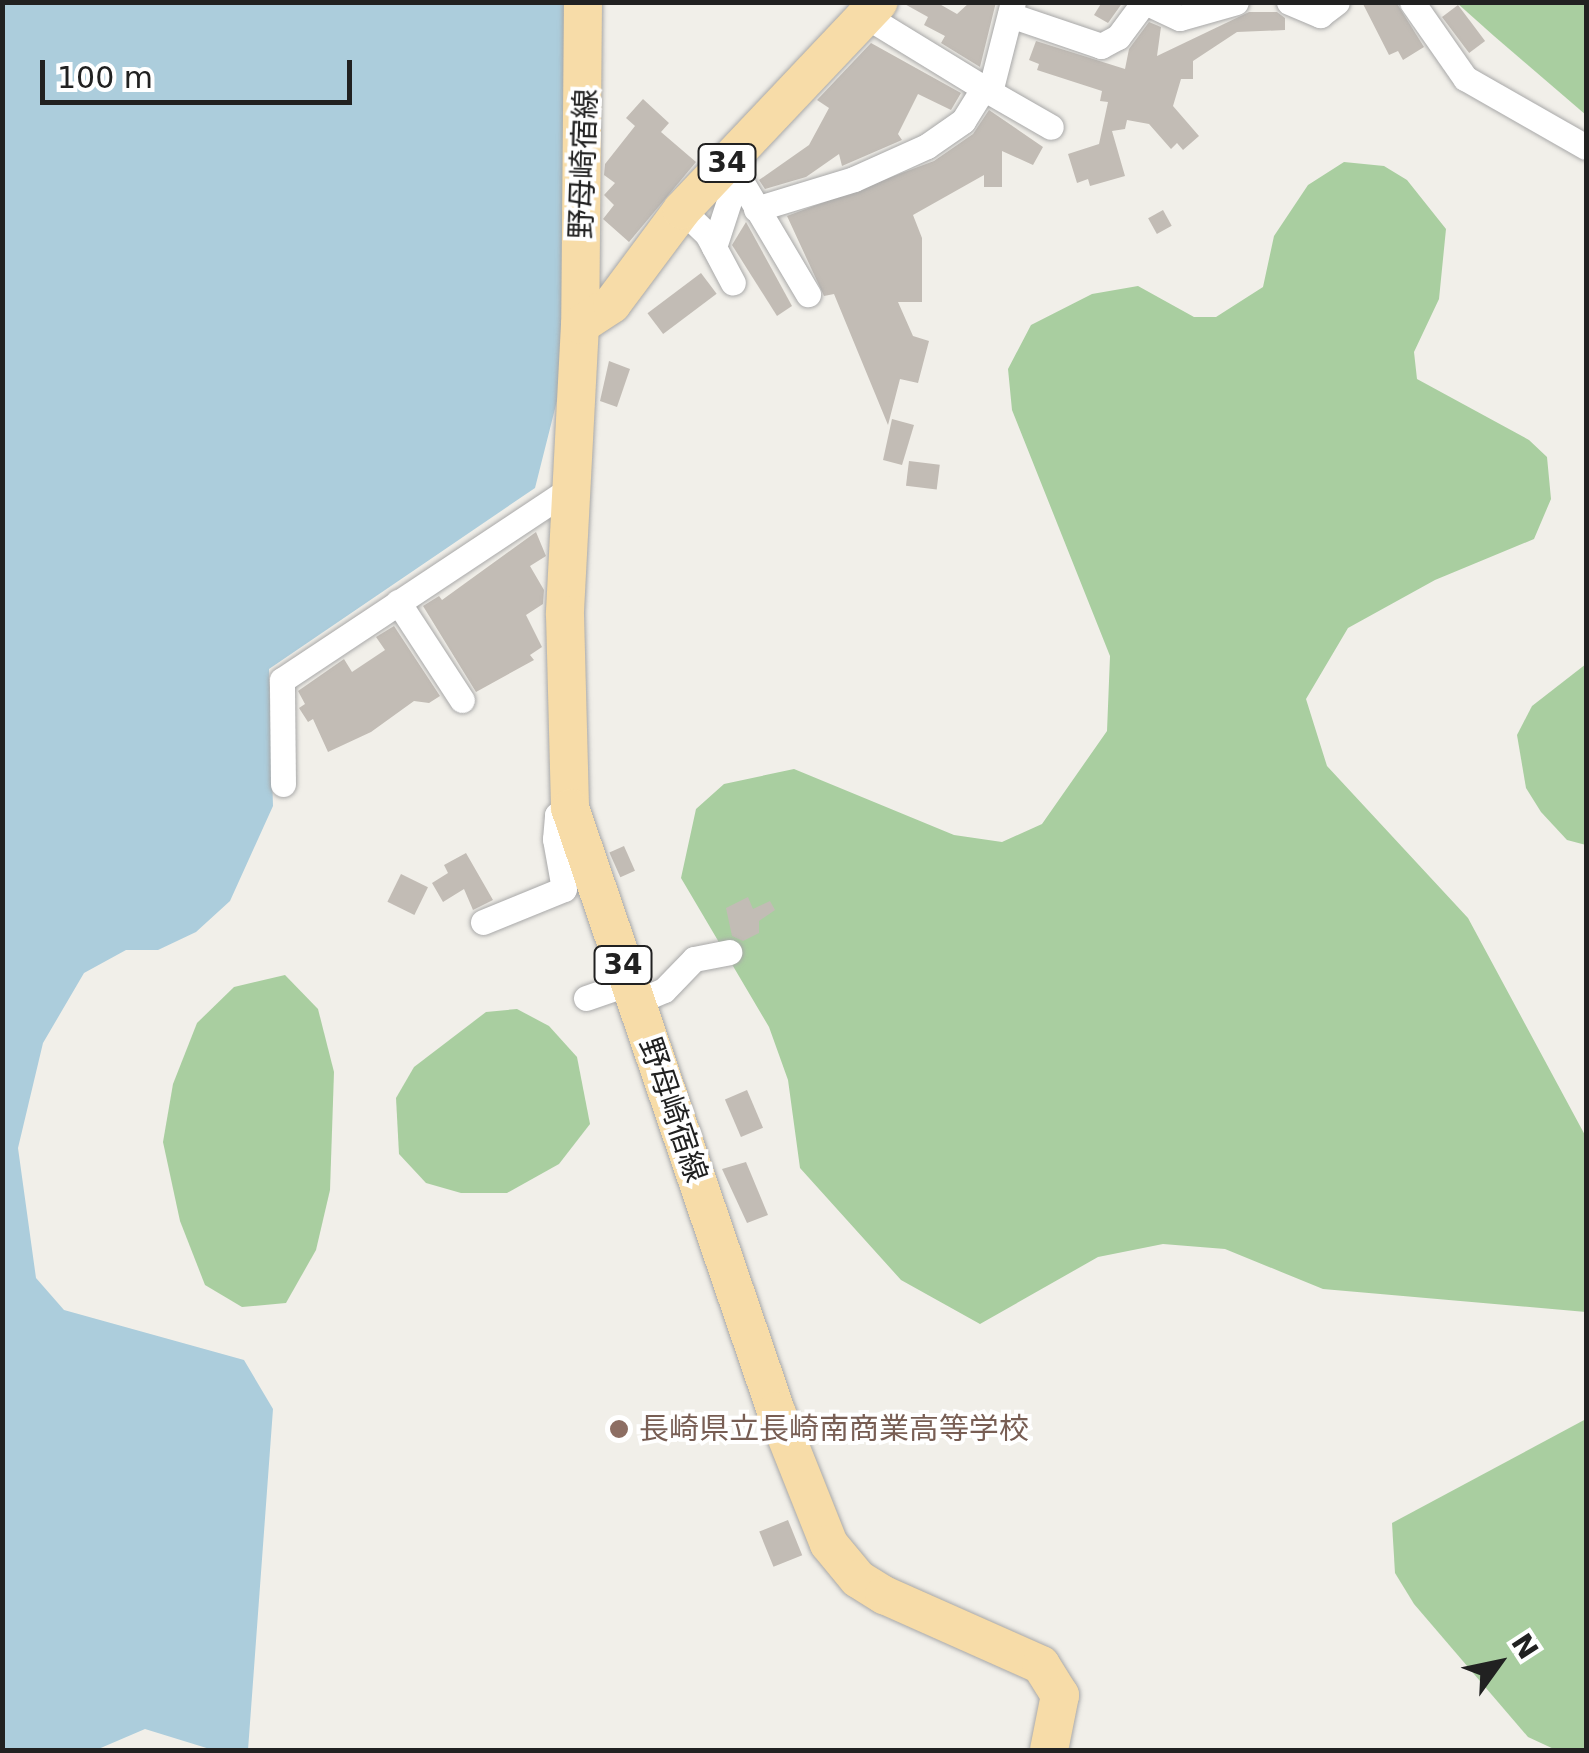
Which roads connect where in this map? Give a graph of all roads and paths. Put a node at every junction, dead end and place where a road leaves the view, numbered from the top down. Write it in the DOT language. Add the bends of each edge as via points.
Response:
graph roads {
  1 [pos="1144,2"];
  2 [pos="1236,2"];
  3 [pos="1289,2"];
  4 [pos="1337,2"];
  5 [pos="1412,2"];
  6 [pos="1012,9"];
  7 [pos="584,10"];
  8 [pos="872,10"];
  9 [pos="987,90"];
  10 [pos="1050,128"];
  11 [pos="1586,147"];
  12 [pos="723,167"];
  13 [pos="756,209"];
  14 [pos="682,210"];
  15 [pos="714,247"];
  16 [pos="733,283"];
  17 [pos="808,294"];
  18 [pos="580,325"];
  19 [pos="567,491"];
  20 [pos="398,602"];
  21 [pos="462,700"];
  22 [pos="283,784"];
  23 [pos="570,808"];
  24 [pos="483,922"];
  25 [pos="729,952"];
  26 [pos="632,992"];
  27 [pos="586,998"];
  28 [pos="1050,1750"];
  1 -- 2 [label="street" via="1180,18"];
  1 -- 6 [label="street" via="1118,37 1100,46"];
  3 -- 4 [label="street" via="1320,16"];
  5 -- 11 [label="street" via="1465,78"];
  6 -- 9 [label="street"];
  7 -- 18 [label="main road, 野母崎宿線 / 34"];
  8 -- 9 [label="street"];
  8 -- 12 [label="main road, 34"];
  9 -- 10 [label="street"];
  9 -- 13 [label="street" via="963,121 927,146 854,180"];
  12 -- 13 [label="street"];
  12 -- 14 [label="main road, 34"];
  12 -- 15 [label="street" via="732,192"];
  13 -- 17 [label="street"];
  14 -- 15 [label="street"];
  14 -- 18 [label="main road, 34" via="612,304"];
  15 -- 16 [label="street"];
  18 -- 19 [label="main road, 野母崎宿線 / 34"];
  19 -- 20 [label="street"];
  19 -- 23 [label="main road, 野母崎宿線 / 34" via="563,733"];
  20 -- 21 [label="street"];
  20 -- 22 [label="street" via="282,680"];
  23 -- 24 [label="street" via="557,815 554,839 564,889"];
  23 -- 26 [label="main road, 野母崎宿線 / 34"];
  25 -- 26 [label="street" via="694,959 664,990"];
  26 -- 27 [label="street"];
  26 -- 28 [label="main road, 野母崎宿線 / 34" via="776,1412 829,1544 858,1579 884,1595 1041,1665 1060,1695"];
}
